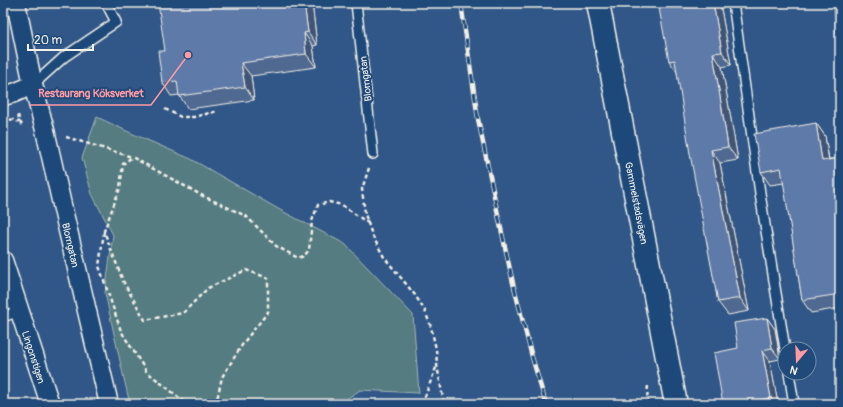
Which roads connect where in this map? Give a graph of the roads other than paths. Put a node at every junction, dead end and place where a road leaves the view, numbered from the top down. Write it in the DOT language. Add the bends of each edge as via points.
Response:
graph roads {
  1 [pos="16,3"];
  2 [pos="106,3"];
  3 [pos="356,3"];
  4 [pos="598,3"];
  5 [pos="733,3"];
  6 [pos="33,85"];
  7 [pos="3,96"];
  8 [pos="374,154"];
  9 [pos="3,260"];
  10 [pos="11,314"];
  11 [pos="784,341"];
  12 [pos="790,381"];
  13 [pos="50,404"];
  14 [pos="109,404"];
  15 [pos="676,404"];
  16 [pos="794,404"];
  1 -- 6 [label="street, Blomgatan"];
  2 -- 6 [label="lane" via="116,22 64,57"];
  3 -- 8 [label="lane, Blomgatan"];
  4 -- 15 [label="street, Gammelstadsvägen"];
  5 -- 11 [label="lane"];
  6 -- 7 [label="street"];
  6 -- 14 [label="street, Blomgatan"];
  9 -- 10 [label="street, Lingonstigen"];
  10 -- 13 [label="street, Lingonstigen"];
  12 -- 16 [label="lane"];
}
